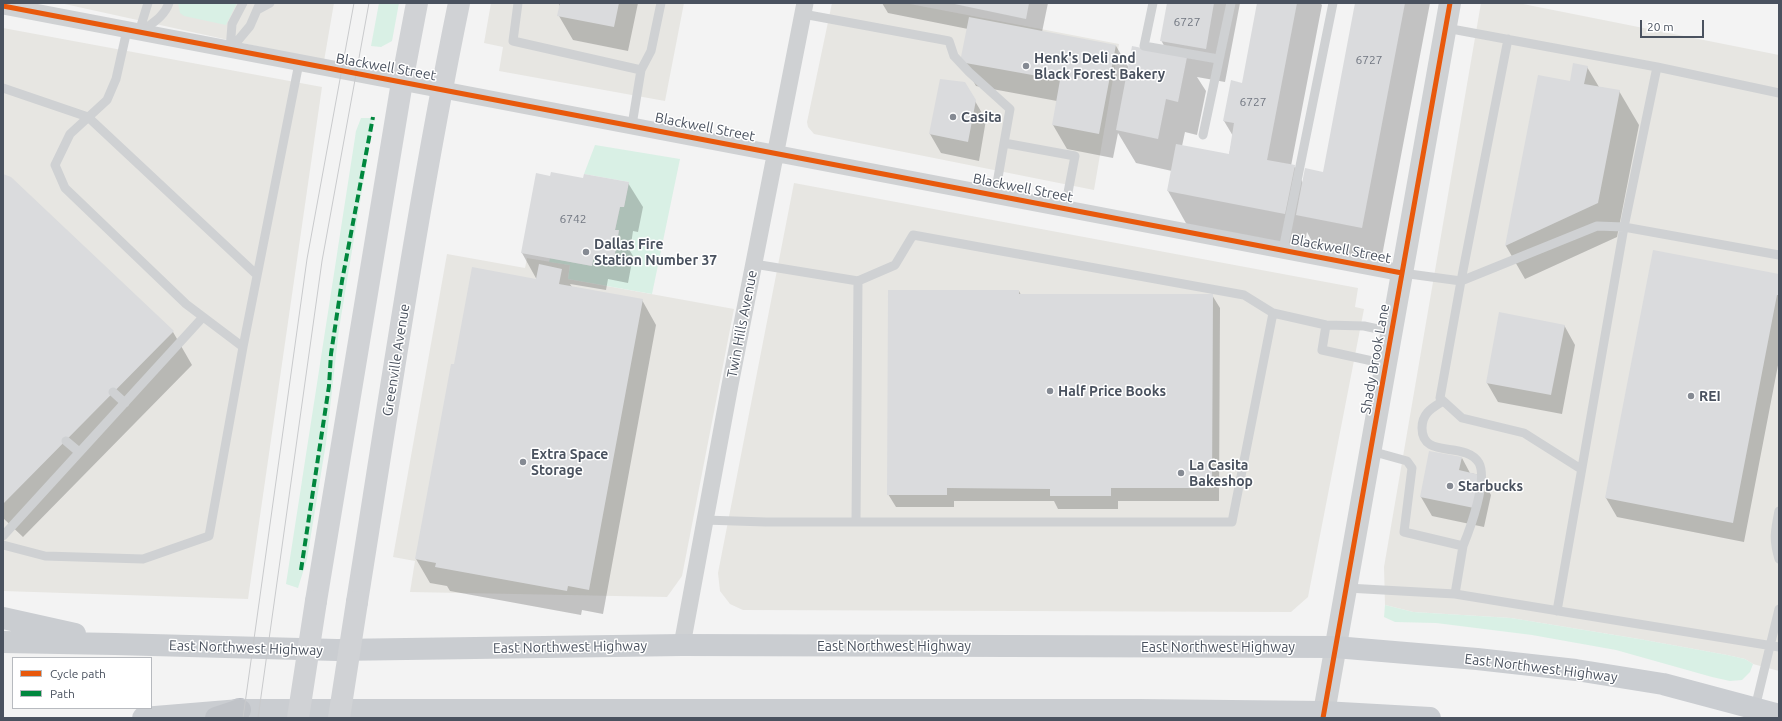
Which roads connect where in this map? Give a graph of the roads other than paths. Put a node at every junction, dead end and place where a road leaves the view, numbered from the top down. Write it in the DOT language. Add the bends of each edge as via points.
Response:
graph roads {
  1 [pos="148,3"];
  2 [pos="169,3"];
  3 [pos="243,3"];
  4 [pos="270,3"];
  5 [pos="417,3"];
  6 [pos="459,3"];
  7 [pos="518,3"];
  8 [pos="661,3"];
  9 [pos="1153,3"];
  10 [pos="1231,3"];
  11 [pos="1333,3"];
  12 [pos="1450,3"];
  13 [pos="3,6"];
  14 [pos="259,7"];
  15 [pos="804,8"];
  16 [pos="1446,28"];
  17 [pos="133,31"];
  18 [pos="1508,39"];
  19 [pos="230,50"];
  20 [pos="1218,59"];
  21 [pos="299,63"];
  22 [pos="1657,67"];
  23 [pos="641,70"];
  24 [pos="402,82"];
  25 [pos="3,88"];
  26 [pos="441,89"];
  27 [pos="1779,93"];
  28 [pos="88,117"];
  29 [pos="632,125"];
  30 [pos="1203,135"];
  31 [pos="1004,143"];
  32 [pos="775,153"];
  33 [pos="995,195"];
  34 [pos="1065,208"];
  35 [pos="1624,227"];
  36 [pos="1283,250"];
  37 [pos="1779,254"];
  38 [pos="754,264"];
  39 [pos="1402,273"];
  40 [pos="257,275"];
  41 [pos="858,281"];
  42 [pos="1461,281"];
  43 [pos="1273,313"];
  44 [pos="203,317"];
  45 [pos="1326,325"];
  46 [pos="1392,332"];
  47 [pos="243,347"];
  48 [pos="1386,364"];
  49 [pos="113,392"];
  50 [pos="1443,401"];
  51 [pos="125,403"];
  52 [pos="66,441"];
  53 [pos="1371,451"];
  54 [pos="80,452"];
  55 [pos="1581,469"];
  56 [pos="1779,511"];
  57 [pos="704,520"];
  58 [pos="856,522"];
  59 [pos="3,536"];
  60 [pos="3,544"];
  61 [pos="1463,546"];
  62 [pos="1779,560"];
  63 [pos="1347,588"];
  64 [pos="1455,594"];
  65 [pos="1779,609"];
  66 [pos="1557,611"];
  67 [pos="3,618"];
  68 [pos="3,642"];
  69 [pos="115,644"];
  70 [pos="682,645"];
  71 [pos="1769,646"];
  72 [pos="1335,647"];
  73 [pos="1779,647"];
  74 [pos="240,710"];
  75 [pos="1140,710"];
  76 [pos="1754,713"];
  77 [pos="1323,715"];
  78 [pos="1779,715"];
  79 [pos="143,718"];
  80 [pos="216,718"];
  81 [pos="298,718"];
  82 [pos="339,718"];
  83 [pos="1187,718"];
  84 [pos="1430,718"];
  1 -- 17 [label="lane"];
  2 -- 17 [label="lane" via="162,16"];
  3 -- 19 [label="lane" via="232,24"];
  4 -- 14 [label="lane"];
  5 -- 24 [label="main road"];
  6 -- 26 [label="main road, Greenville Avenue"];
  7 -- 23 [label="lane" via="513,41"];
  8 -- 23 [label="lane" via="651,51"];
  9 -- 20 [label="lane" via="1144,46"];
  10 -- 20 [label="lane"];
  11 -- 36 [label="lane"];
  12 -- 16 [label="street, Shady Brook Lane"];
  13 -- 17 [label="street, Blackwell Street"];
  14 -- 19 [label="lane" via="250,26"];
  15 -- 31 [label="lane" via="949,41 954,56 1010,109"];
  15 -- 32 [label="street, Twin Hills Avenue"];
  16 -- 18 [label="lane"];
  16 -- 39 [label="street, Shady Brook Lane"];
  17 -- 19 [label="street, Blackwell Street"];
  17 -- 28 [label="lane" via="107,100"];
  18 -- 22 [label="lane"];
  18 -- 42 [label="lane"];
  19 -- 21 [label="street, Blackwell Street"];
  20 -- 30 [label="lane"];
  21 -- 24 [label="street, Blackwell Street"];
  21 -- 40 [label="lane"];
  22 -- 27 [label="lane"];
  22 -- 35 [label="lane"];
  23 -- 29 [label="lane"];
  24 -- 26 [label="street, Blackwell Street"];
  24 -- 81 [label="main road, bridge"];
  25 -- 28 [label="lane"];
  26 -- 29 [label="street, Blackwell Street"];
  26 -- 82 [label="main road, Greenville Avenue, bridge" via="412,253"];
  28 -- 40 [label="lane"];
  28 -- 44 [label="lane" via="70,134 55,165 65,188 186,304"];
  29 -- 32 [label="street, Blackwell Street"];
  31 -- 33 [label="lane"];
  31 -- 34 [label="lane" via="1075,156"];
  32 -- 33 [label="street, Blackwell Street"];
  32 -- 38 [label="street, Twin Hills Avenue"];
  33 -- 34 [label="street, Blackwell Street"];
  34 -- 36 [label="street, Blackwell Street"];
  35 -- 37 [label="lane"];
  35 -- 42 [label="lane" via="1597,226"];
  35 -- 55 [label="lane"];
  36 -- 39 [label="street, Blackwell Street"];
  38 -- 41 [label="lane"];
  38 -- 57 [label="street, Twin Hills Avenue"];
  39 -- 42 [label="lane"];
  39 -- 46 [label="street, Shady Brook Lane"];
  40 -- 47 [label="lane"];
  41 -- 43 [label="lane" via="895,264 913,235 1244,295"];
  41 -- 58 [label="lane"];
  42 -- 50 [label="lane" via="1440,398"];
  43 -- 45 [label="lane"];
  43 -- 58 [label="lane" via="1232,522"];
  44 -- 47 [label="lane"];
  44 -- 51 [label="lane"];
  45 -- 46 [label="lane" via="1364,326"];
  45 -- 48 [label="lane" via="1322,350"];
  46 -- 48 [label="street, Shady Brook Lane"];
  47 -- 60 [label="lane" via="209,536 143,559 45,556"];
  48 -- 53 [label="street, Shady Brook Lane"];
  49 -- 51 [label="lane"];
  50 -- 55 [label="lane" via="1462,418 1524,433"];
  50 -- 61 [label="lane" via="1427,411 1422,422 1425,442 1472,456 1479,463 1483,474 1473,524"];
  51 -- 54 [label="lane"];
  52 -- 54 [label="lane"];
  53 -- 61 [label="lane" via="1407,461 1412,468 1404,532"];
  53 -- 63 [label="street, Shady Brook Lane"];
  54 -- 59 [label="lane"];
  55 -- 66 [label="lane"];
  56 -- 62 [label="lane" via="1774,544"];
  57 -- 58 [label="lane"];
  57 -- 70 [label="street, Twin Hills Avenue"];
  61 -- 64 [label="lane"];
  63 -- 64 [label="lane"];
  63 -- 72 [label="street, Shady Brook Lane"];
  64 -- 66 [label="lane"];
  65 -- 71 [label="lane"];
  66 -- 71 [label="lane"];
  67 -- 69 [label="main road"];
  68 -- 69 [label="main road, East Northwest Highway"];
  69 -- 70 [label="main road, East Northwest Highway" via="337,650"];
  70 -- 72 [label="main road, East Northwest Highway"];
  71 -- 73 [label="lane"];
  71 -- 76 [label="lane"];
  72 -- 76 [label="main road, East Northwest Highway" via="1576,670 1663,684"];
  72 -- 77 [label="street, Shady Brook Lane"];
  74 -- 75 [label="main road"];
  74 -- 79 [label="main road"];
  74 -- 80 [label="highway"];
  75 -- 77 [label="main road"];
  75 -- 83 [label="main road"];
  76 -- 78 [label="main road, East Northwest Highway"];
  77 -- 84 [label="main road"];
}
